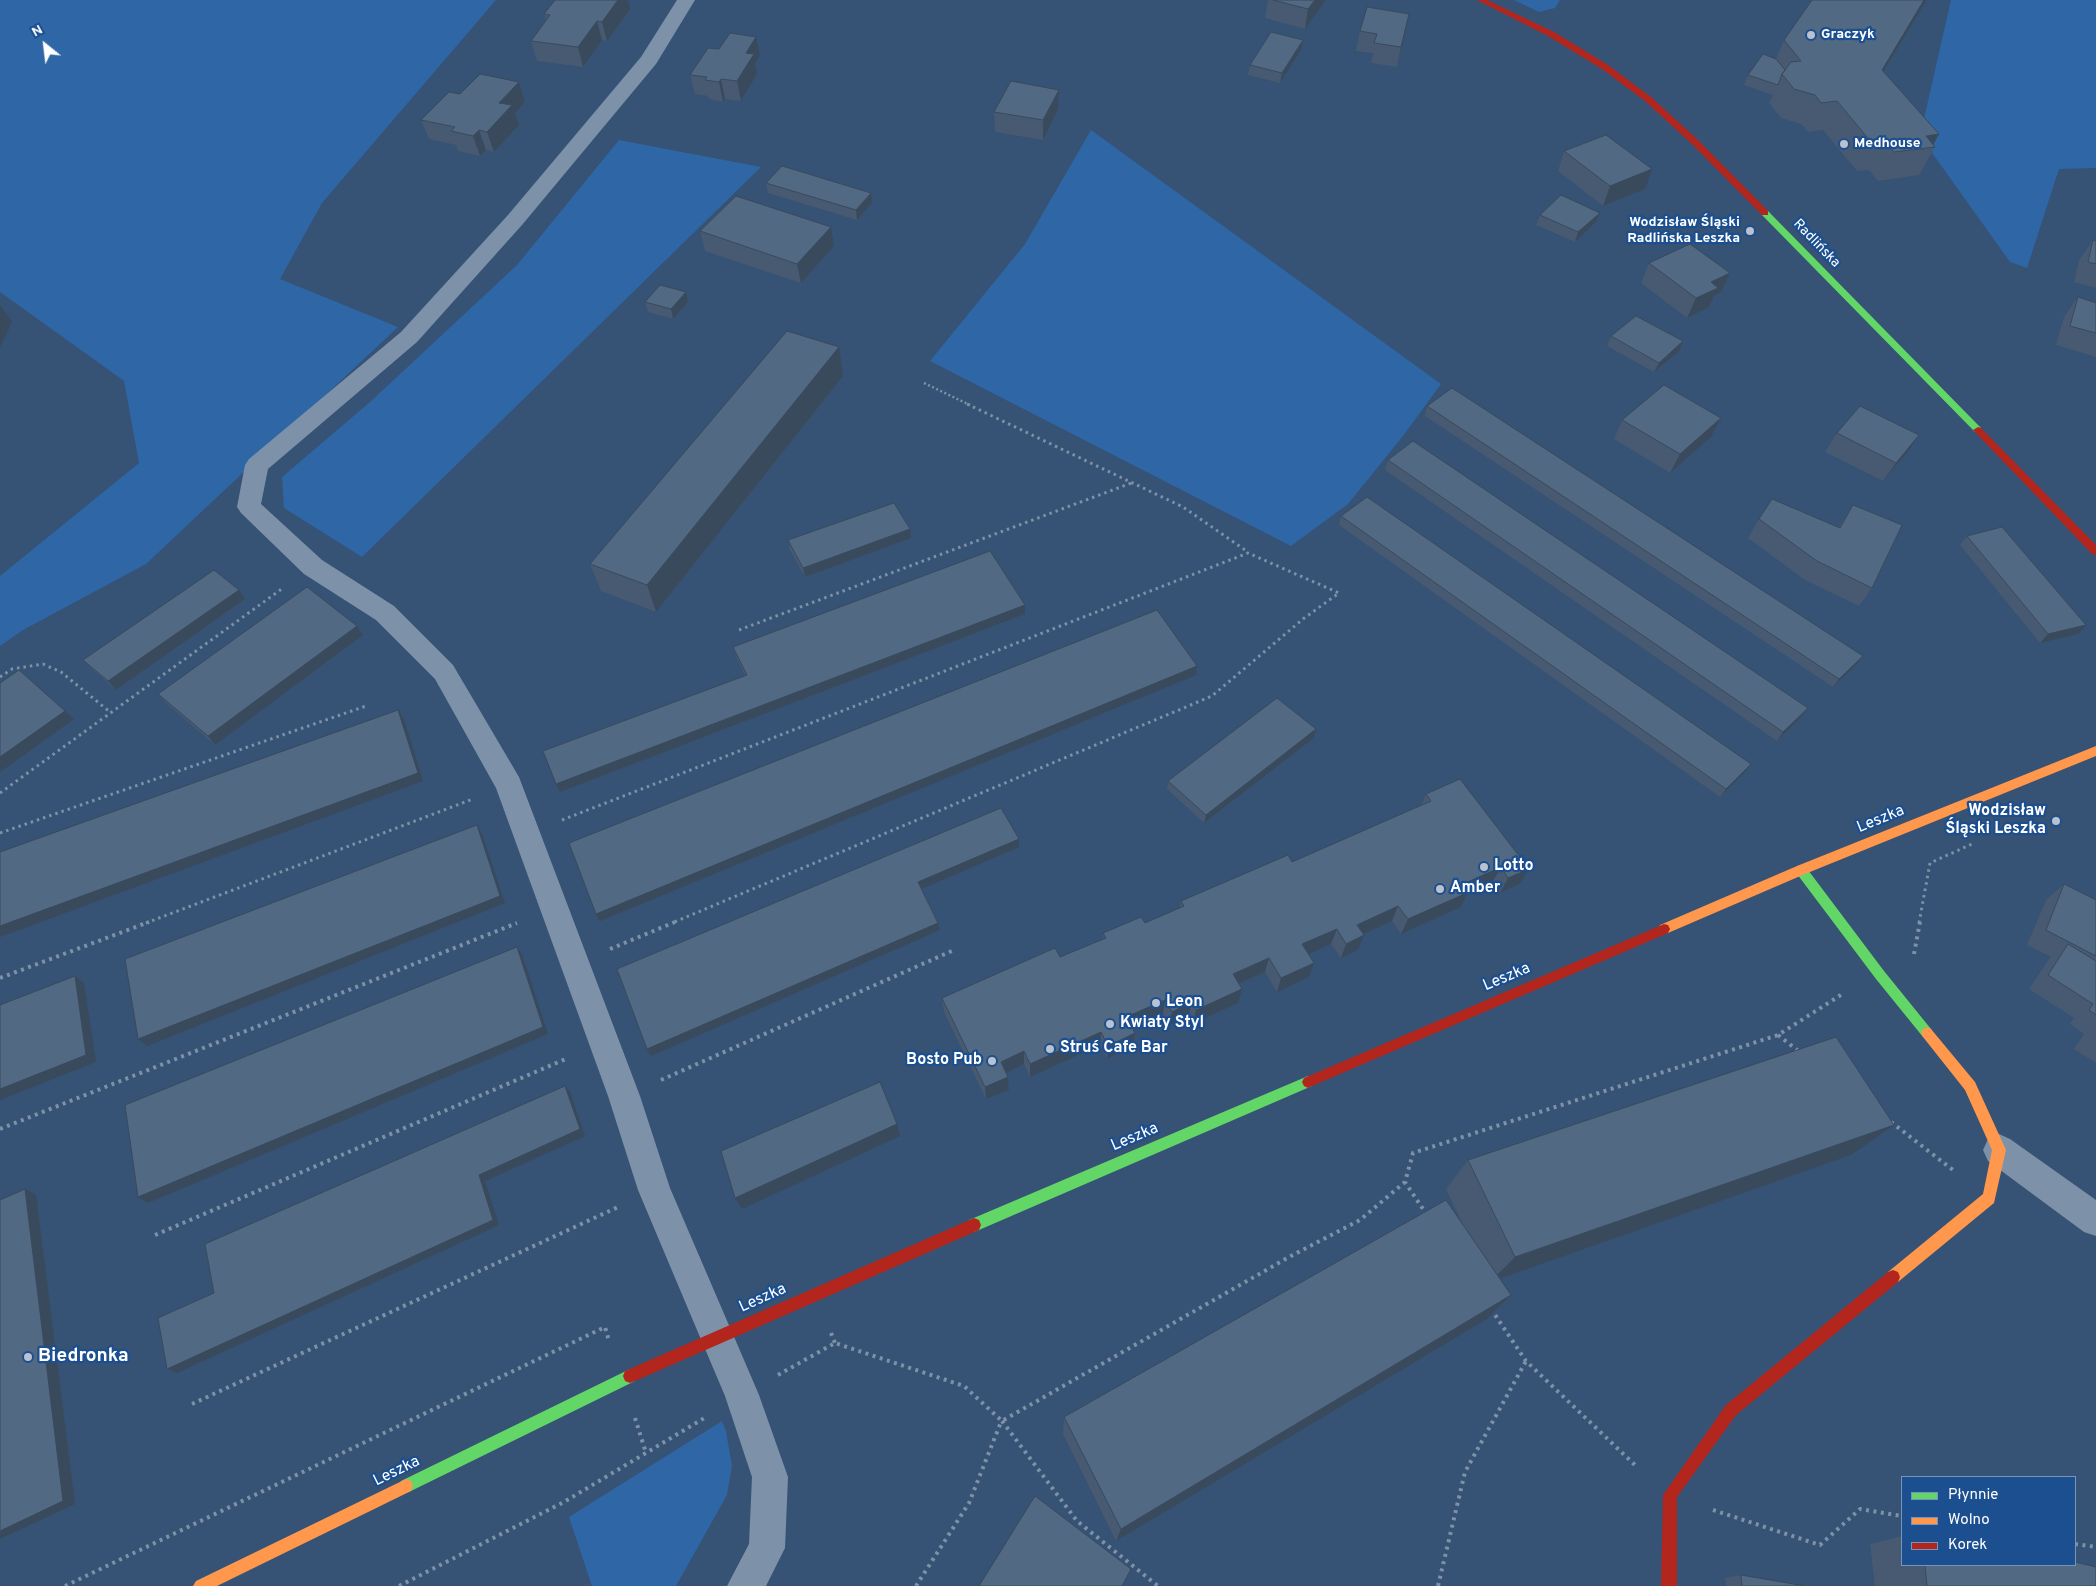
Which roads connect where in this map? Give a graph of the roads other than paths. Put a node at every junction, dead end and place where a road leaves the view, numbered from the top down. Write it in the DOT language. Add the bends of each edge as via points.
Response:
graph roads {
  1 [pos="686,0"];
  2 [pos="1481,0"];
  3 [pos="2096,551"];
  4 [pos="2096,751"];
  5 [pos="1801,870"];
  6 [pos="1999,1150"];
  7 [pos="2096,1220"];
  8 [pos="717,1337"];
  9 [pos="201,1586"];
  10 [pos="746,1586"];
  11 [pos="1670,1586"];
  1 -- 8 [label="street" via="649,60 515,220 409,337 257,465 249,507 313,567 384,613 444,672 509,785 624,1096 654,1190"];
  2 -- 3 [label="street, Radlińska" via="1551,34 1605,67 1648,99 1695,142"];
  4 -- 5 [label="street, Leszka"];
  5 -- 6 [label="street" via="1970,1086"];
  5 -- 8 [label="street, Leszka"];
  6 -- 7 [label="street"];
  6 -- 11 [label="street" via="1989,1198 1731,1410 1670,1495"];
  8 -- 9 [label="street, Leszka" via="623,1379"];
  8 -- 10 [label="street" via="770,1477 766,1548"];
}
